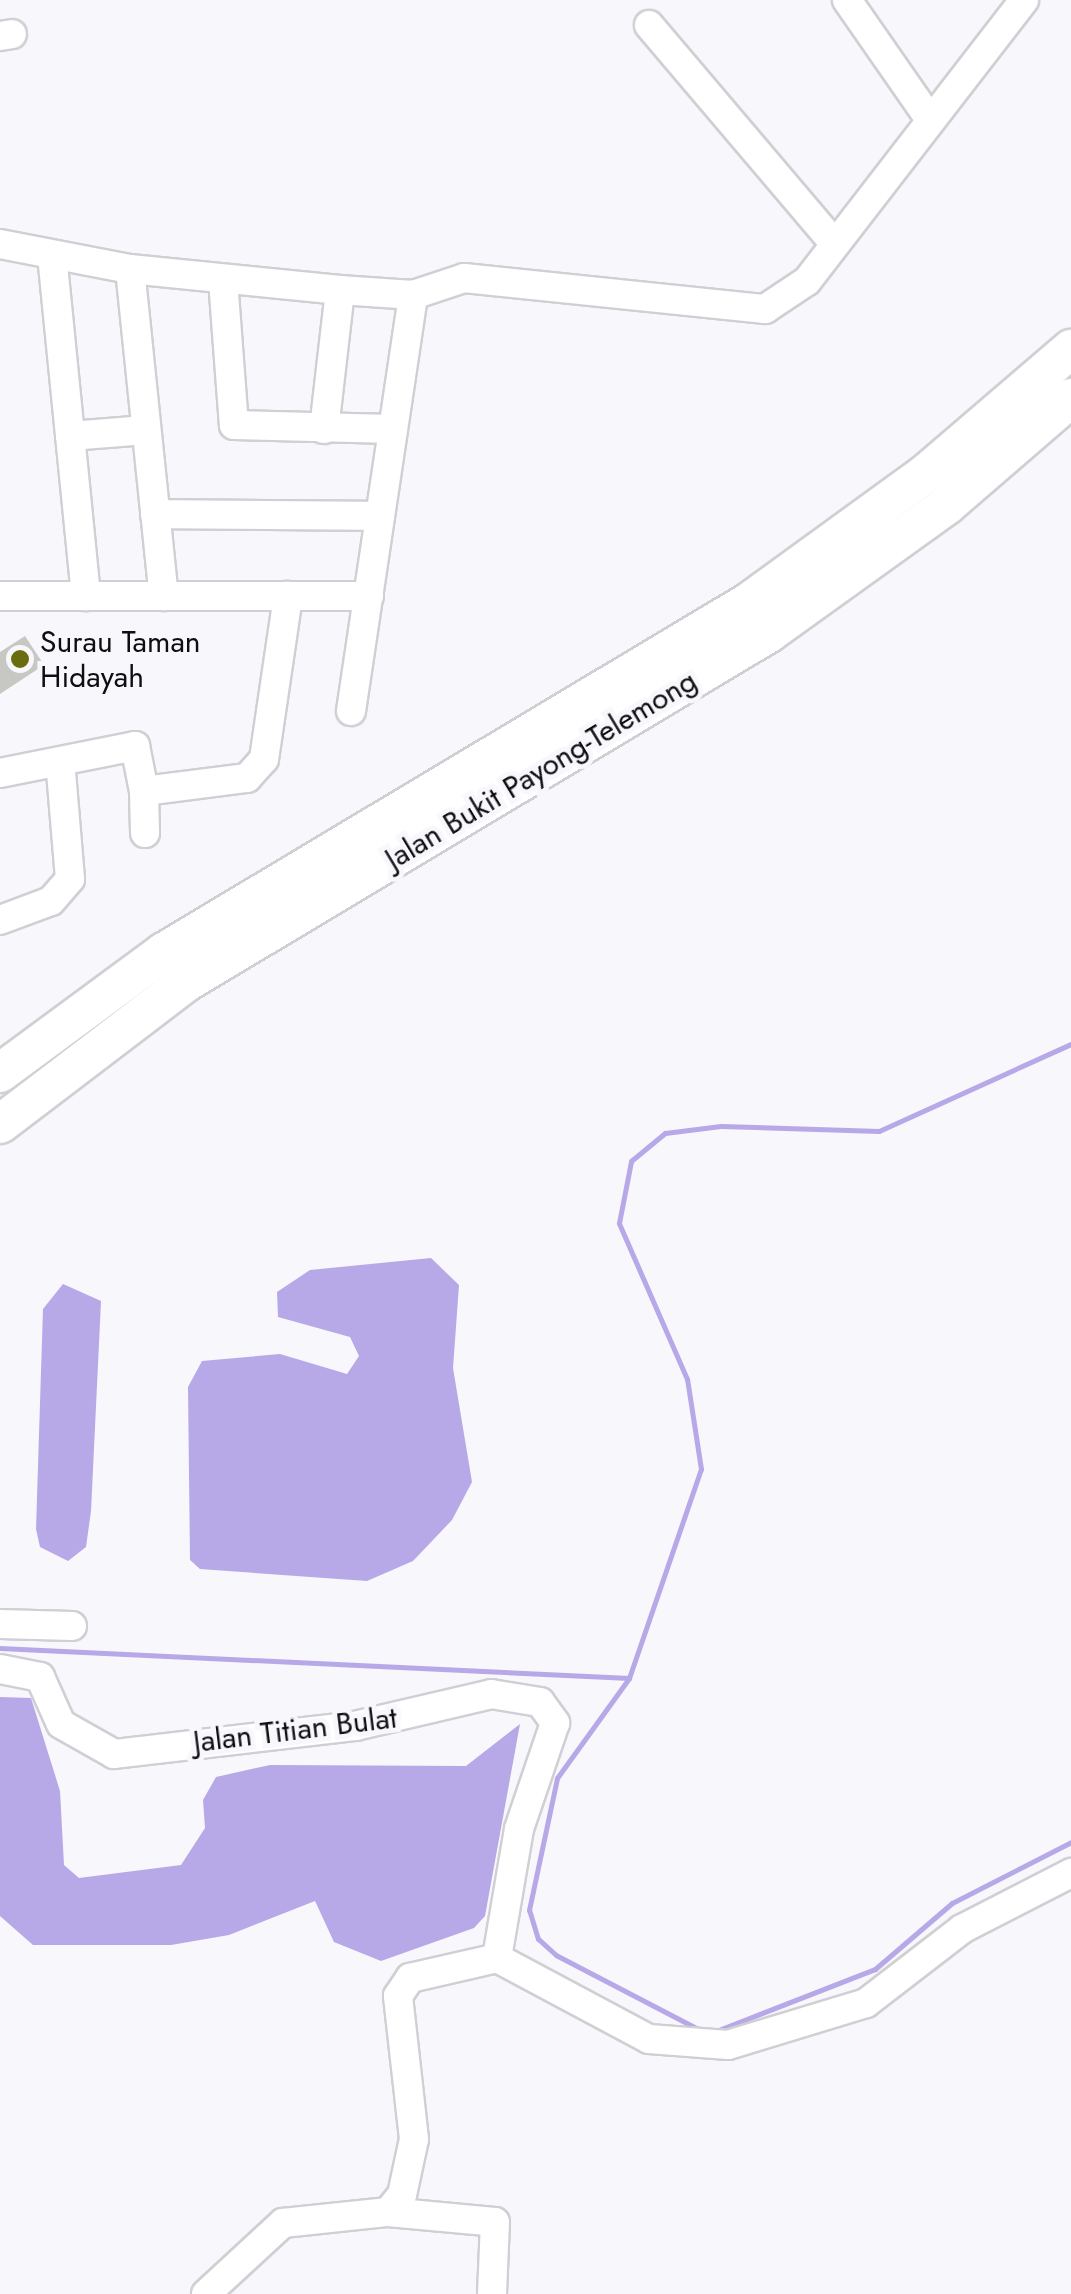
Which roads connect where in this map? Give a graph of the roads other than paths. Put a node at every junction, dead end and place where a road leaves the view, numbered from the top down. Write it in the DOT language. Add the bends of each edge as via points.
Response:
graph roads {
  1 [pos="847,0"];
  2 [pos="1024,0"];
  3 [pos="649,25"];
  4 [pos="929,118"];
  5 [pos="0,244"];
  6 [pos="835,244"];
  7 [pos="52,255"];
  8 [pos="130,269"];
  9 [pos="224,280"];
  10 [pos="340,290"];
  11 [pos="414,295"];
  12 [pos="1071,349"];
  13 [pos="1071,398"];
  14 [pos="324,429"];
  15 [pos="146,430"];
  16 [pos="393,430"];
  17 [pos="70,436"];
  18 [pos="155,514"];
  19 [pos="380,516"];
  20 [pos="0,596"];
  21 [pos="86,596"];
  22 [pos="164,596"];
  23 [pos="288,596"];
  24 [pos="368,596"];
  25 [pos="352,711"];
  26 [pos="60,760"];
  27 [pos="0,773"];
  28 [pos="144,791"];
  29 [pos="145,833"];
  30 [pos="0,920"];
  31 [pos="0,1073"];
  32 [pos="0,1124"];
  33 [pos="0,1624"];
  34 [pos="72,1626"];
  35 [pos="0,1669"];
  36 [pos="1071,1873"];
  37 [pos="497,1958"];
  38 [pos="388,2212"];
  39 [pos="206,2294"];
  40 [pos="492,2294"];
  1 -- 4 [label="street"];
  2 -- 4 [label="street"];
  3 -- 6 [label="street"];
  4 -- 6 [label="street"];
  5 -- 7 [label="street"];
  6 -- 11 [label="street" via="792,297 765,309 464,278"];
  7 -- 8 [label="street"];
  7 -- 17 [label="street"];
  8 -- 9 [label="street"];
  8 -- 15 [label="street"];
  9 -- 10 [label="street"];
  9 -- 14 [label="street" via="234,425"];
  10 -- 11 [label="street"];
  10 -- 14 [label="street"];
  11 -- 16 [label="street"];
  12 -- 31 [label="highway, Jalan Bukit Payong-Telemong" via="924,476 749,602 164,952"];
  13 -- 32 [label="highway, Jalan Bukit Payong-Telemong" via="947,505 769,633 184,983"];
  14 -- 16 [label="street"];
  15 -- 17 [label="street"];
  15 -- 18 [label="street"];
  16 -- 19 [label="street"];
  17 -- 21 [label="street"];
  18 -- 19 [label="street"];
  18 -- 22 [label="street"];
  19 -- 24 [label="street"];
  20 -- 21 [label="street"];
  21 -- 22 [label="street"];
  22 -- 23 [label="street"];
  23 -- 24 [label="street"];
  23 -- 28 [label="street" via="258,769 236,782"];
  24 -- 25 [label="street"];
  26 -- 27 [label="street"];
  26 -- 28 [label="street" via="135,746"];
  26 -- 30 [label="street" via="70,879 52,901"];
  28 -- 29 [label="street"];
  33 -- 34 [label="street"];
  35 -- 37 [label="street, Jalan Titian Bulat" via="40,1677 61,1724 114,1754 355,1726 491,1694 540,1702 554,1722 519,1829"];
  36 -- 37 [label="street" via="962,1929 866,2003 728,2045 648,2039"];
  37 -- 38 [label="street" via="410,1978 399,1990 414,2138 407,2185"];
  38 -- 39 [label="street" via="282,2223"];
  38 -- 40 [label="street" via="495,2222"];
}
